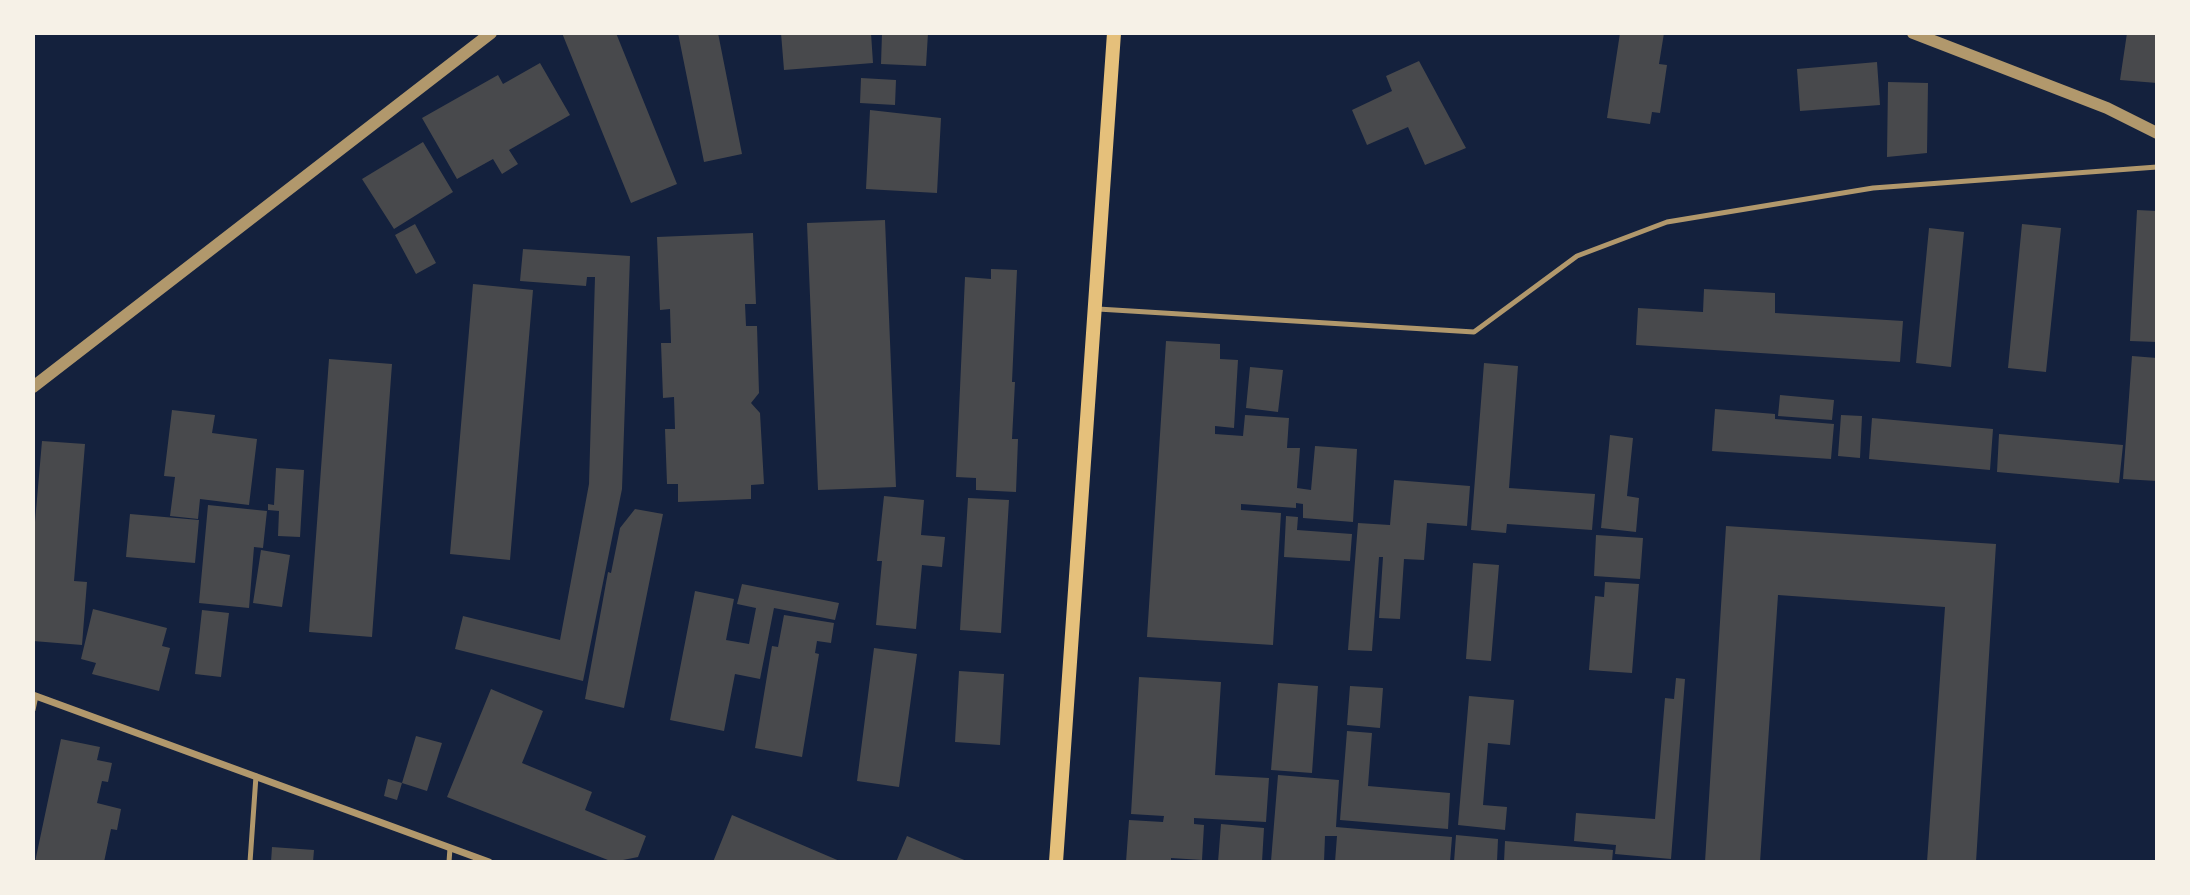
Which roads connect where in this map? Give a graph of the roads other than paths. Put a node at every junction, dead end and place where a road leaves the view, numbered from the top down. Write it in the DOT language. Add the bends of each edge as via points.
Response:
graph roads {
  1 [pos="491,33"];
  2 [pos="1114,33"];
  3 [pos="1913,33"];
  4 [pos="2157,133"];
  5 [pos="2157,167"];
  6 [pos="1094,308"];
  7 [pos="33,387"];
  8 [pos="35,696"];
  9 [pos="33,710"];
  10 [pos="256,776"];
  11 [pos="450,848"];
  12 [pos="250,862"];
  13 [pos="449,862"];
  14 [pos="489,862"];
  15 [pos="1056,862"];
  1 -- 7 [label="street"];
  2 -- 6 [label="main road"];
  3 -- 4 [label="street" via="2107,108"];
  5 -- 6 [label="lane" via="1873,188 1667,222 1577,256 1474,332"];
  6 -- 15 [label="main road"];
  8 -- 9 [label="lane"];
  8 -- 10 [label="street"];
  10 -- 11 [label="street"];
  10 -- 12 [label="lane"];
  11 -- 13 [label="lane"];
  11 -- 14 [label="street"];
}
